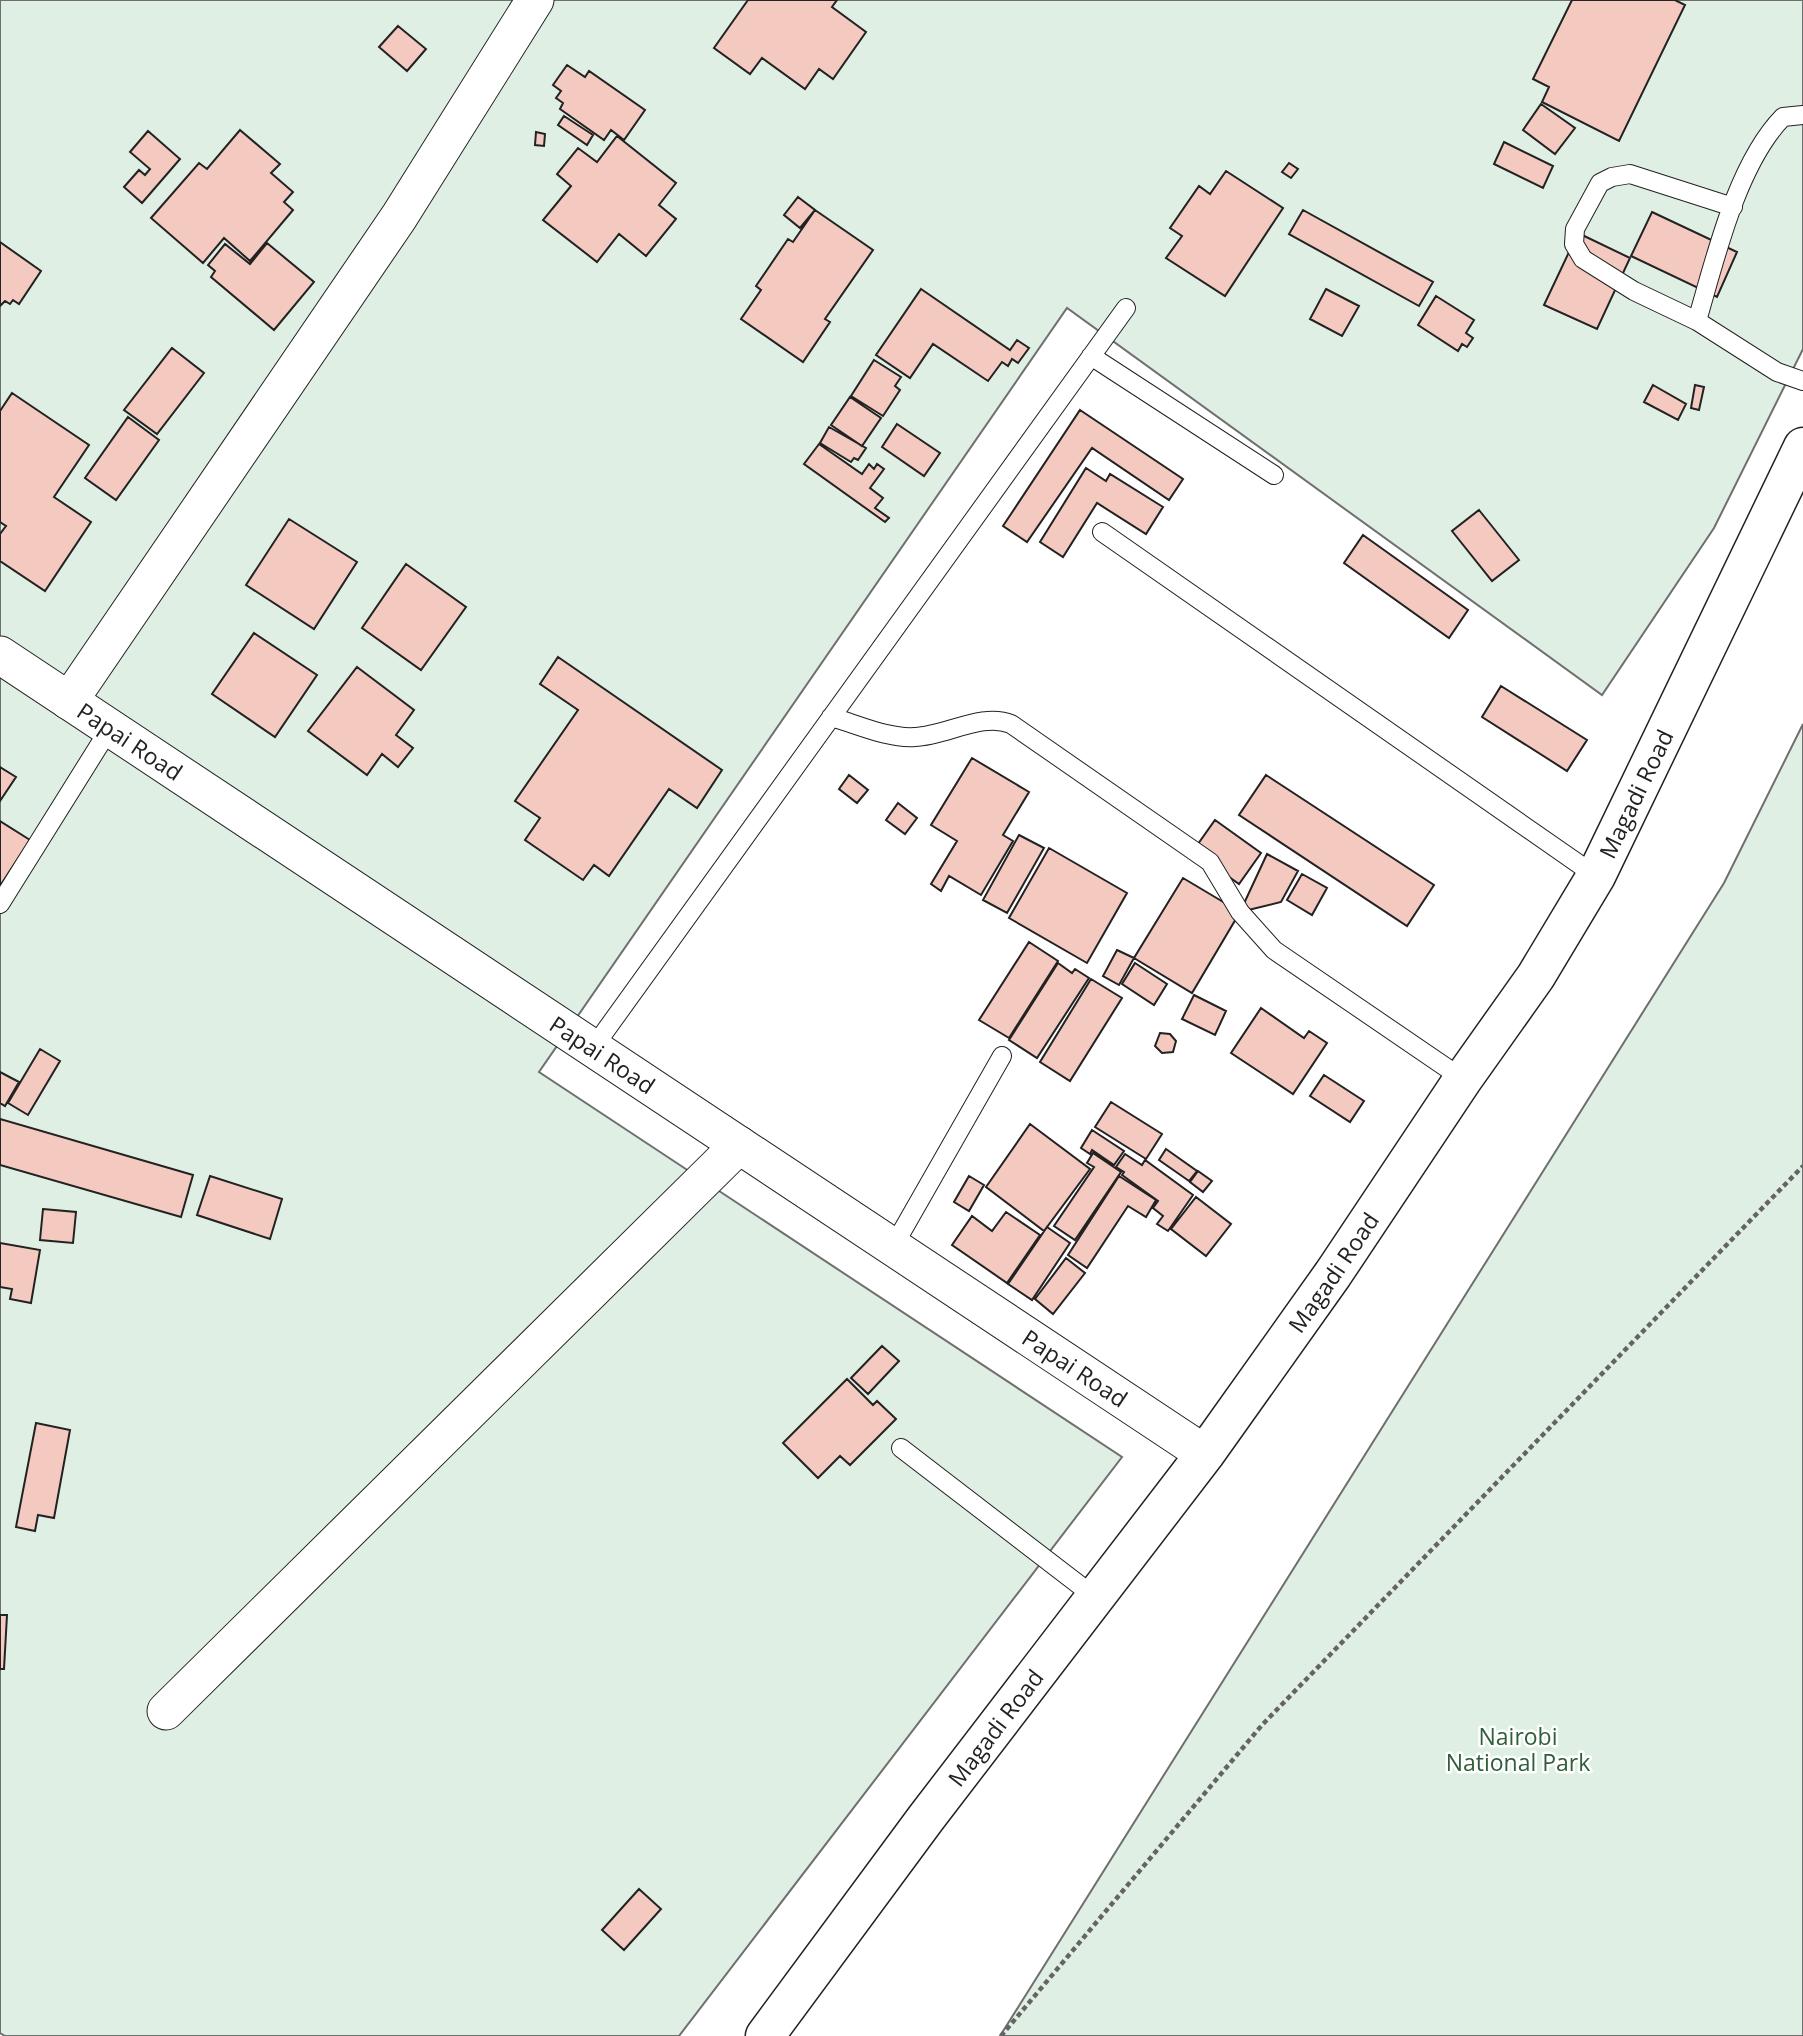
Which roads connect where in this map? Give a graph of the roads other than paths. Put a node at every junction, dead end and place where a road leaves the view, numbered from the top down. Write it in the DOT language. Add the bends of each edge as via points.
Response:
graph roads {
  1 [pos="535,0"];
  2 [pos="1803,115"];
  3 [pos="1733,207"];
  4 [pos="1126,308"];
  5 [pos="1697,321"];
  6 [pos="1091,356"];
  7 [pos="1803,381"];
  8 [pos="1803,447"];
  9 [pos="1274,474"];
  10 [pos="1102,532"];
  11 [pos="0,655"];
  12 [pos="69,701"];
  13 [pos="831,717"];
  14 [pos="110,728"];
  15 [pos="1596,876"];
  16 [pos="0,904"];
  17 [pos="593,1048"];
  18 [pos="1002,1056"];
  19 [pos="1463,1079"];
  20 [pos="739,1144"];
  21 [pos="893,1247"];
  22 [pos="901,1448"];
  23 [pos="1205,1454"];
  24 [pos="1095,1597"];
  25 [pos="166,1711"];
  26 [pos="765,2036"];
  1 -- 12 [label="street" via="399,217"];
  2 -- 3 [label="lane" via="1783,117 1769,131"];
  3 -- 5 [label="lane"];
  3 -- 5 [label="lane" via="1630,174 1600,183 1575,229 1574,244 1583,259 1634,291"];
  4 -- 6 [label="lane"];
  5 -- 7 [label="lane" via="1777,372"];
  6 -- 9 [label="lane"];
  6 -- 13 [label="lane"];
  8 -- 15 [label="highway, Magadi Road"];
  10 -- 15 [label="lane"];
  11 -- 12 [label="street, Papai Road"];
  12 -- 14 [label="street, Papai Road"];
  13 -- 17 [label="lane"];
  13 -- 19 [label="lane" via="917,737 994,720 1011,724 1209,862 1240,912 1274,950"];
  14 -- 16 [label="lane"];
  14 -- 17 [label="street, Papai Road"];
  15 -- 19 [label="highway, Magadi Road" via="1536,976"];
  17 -- 20 [label="street, Papai Road"];
  18 -- 21 [label="lane"];
  19 -- 23 [label="highway, Magadi Road"];
  20 -- 21 [label="street, Papai Road"];
  20 -- 25 [label="street"];
  21 -- 23 [label="street, Papai Road"];
  22 -- 24 [label="lane"];
  23 -- 24 [label="highway, Magadi Road"];
  24 -- 26 [label="highway, Magadi Road"];
}
